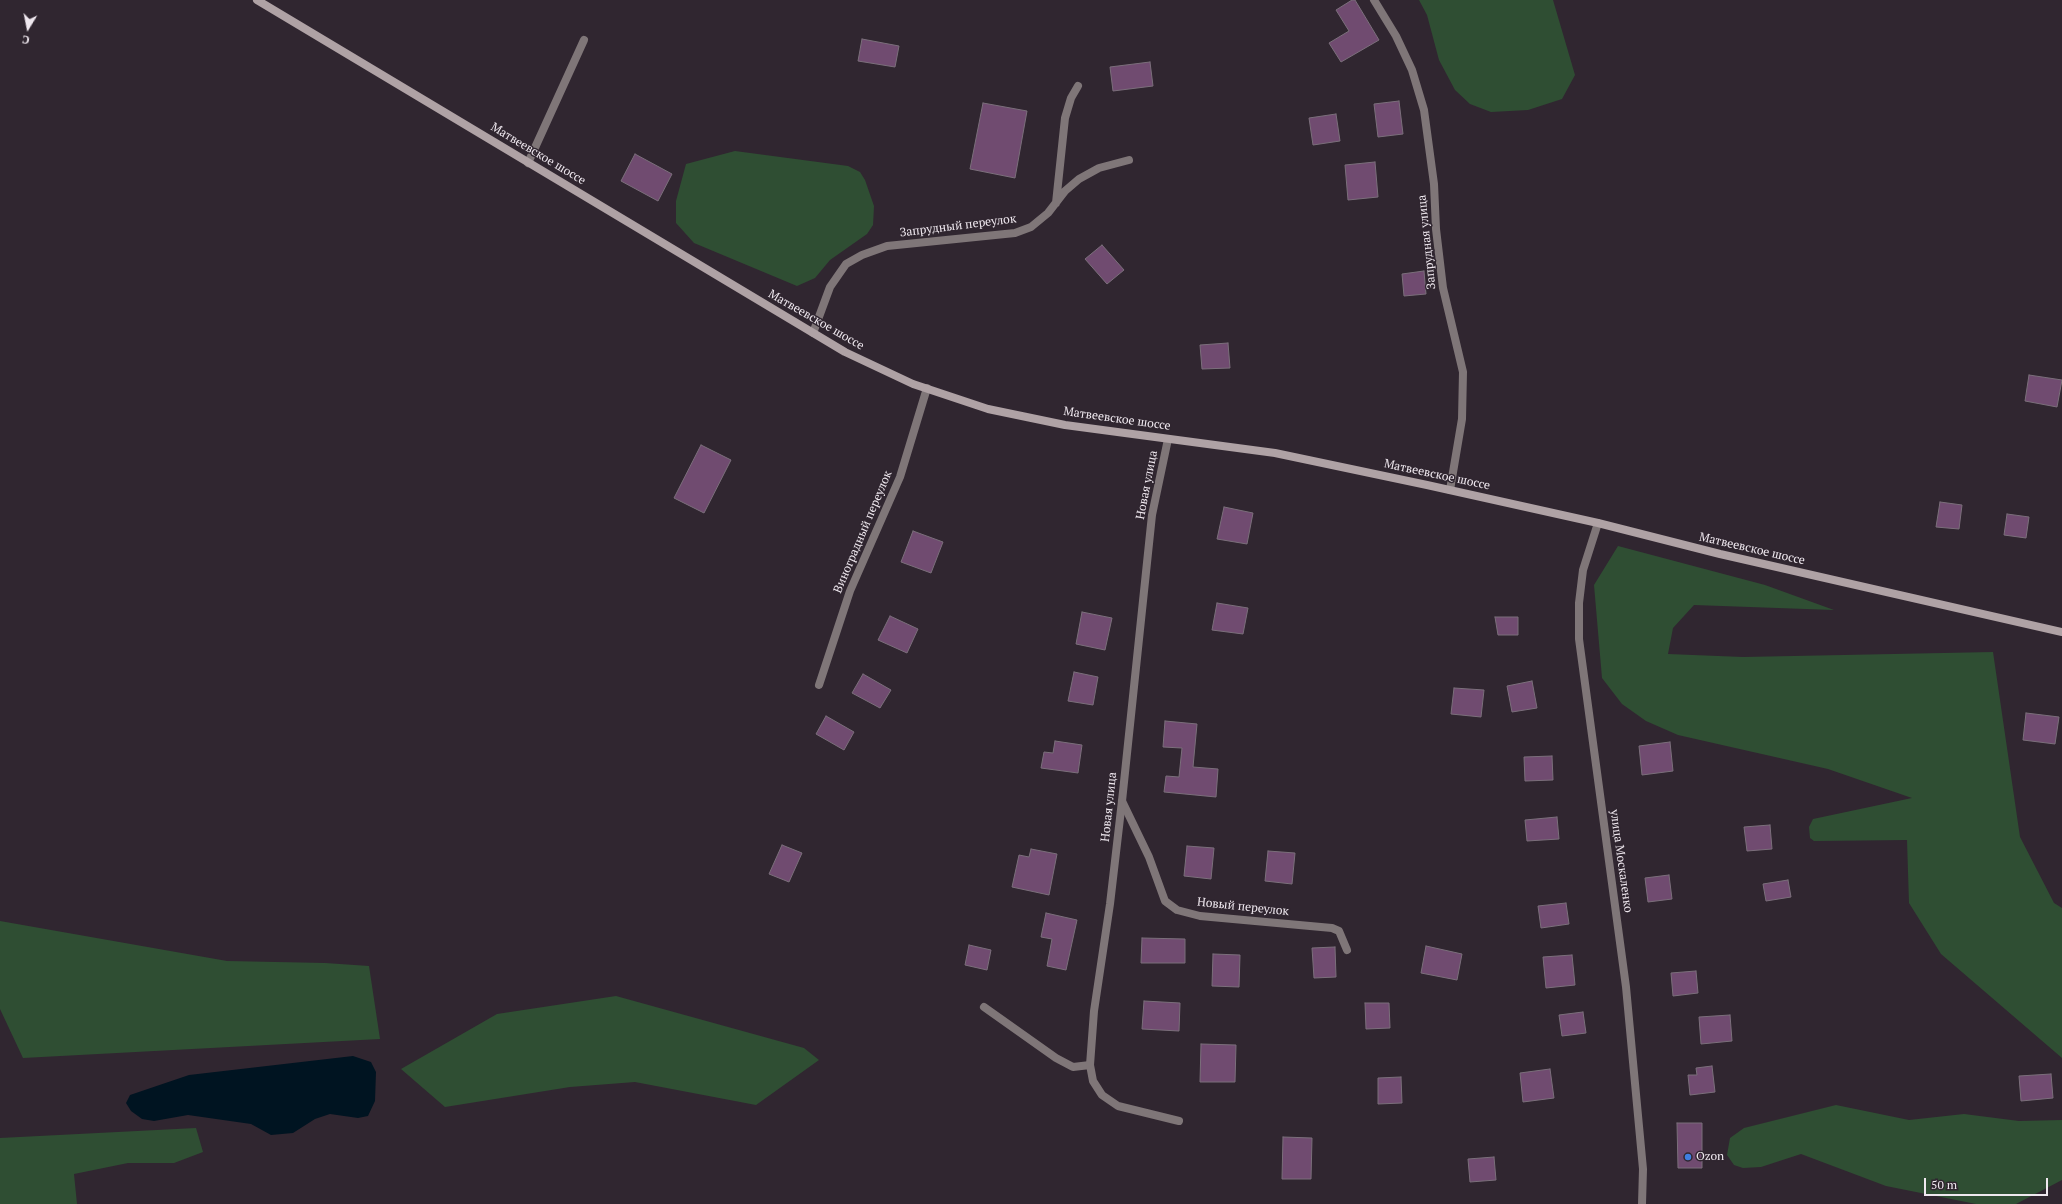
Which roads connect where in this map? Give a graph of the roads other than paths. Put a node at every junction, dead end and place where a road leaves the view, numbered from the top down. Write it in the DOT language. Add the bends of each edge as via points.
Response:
graph roads {
  1 [pos="257,0"];
  2 [pos="1374,0"];
  3 [pos="584,40"];
  4 [pos="1078,86"];
  5 [pos="1129,160"];
  6 [pos="528,162"];
  7 [pos="1056,203"];
  8 [pos="813,333"];
  9 [pos="926,388"];
  10 [pos="1168,439"];
  11 [pos="1450,490"];
  12 [pos="1598,523"];
  13 [pos="2062,632"];
  14 [pos="819,685"];
  15 [pos="1122,801"];
  16 [pos="1347,950"];
  17 [pos="984,1007"];
  18 [pos="1090,1065"];
  19 [pos="1179,1121"];
  20 [pos="1642,1204"];
  1 -- 6 [label="main road, Матвеевское шоссе"];
  2 -- 11 [label="street, Запрудная улица" via="1396,36 1412,70 1425,117 1443,288 1463,372 1462,419"];
  3 -- 6 [label="street"];
  4 -- 7 [label="street" via="1064,118"];
  5 -- 7 [label="street, Запрудный переулок" via="1099,168 1079,179"];
  6 -- 8 [label="main road, Матвеевское шоссе"];
  7 -- 8 [label="street, Запрудный переулок" via="1031,227 1015,233 888,246 862,254 846,264 830,287"];
  8 -- 9 [label="main road, Матвеевское шоссе" via="845,352"];
  9 -- 10 [label="main road, Матвеевское шоссе" via="996,410 1064,425"];
  9 -- 14 [label="street, Виноградный переулок" via="900,477 850,591"];
  10 -- 11 [label="main road, Матвеевское шоссе" via="1275,453"];
  10 -- 15 [label="street, Новая улица" via="1152,515"];
  11 -- 12 [label="main road, Матвеевское шоссе"];
  12 -- 13 [label="main road, Матвеевское шоссе" via="1720,554"];
  12 -- 20 [label="street, улица Москаленко" via="1583,570 1579,603 1579,640 1626,987 1642,1169"];
  15 -- 16 [label="street, Новый переулок" via="1149,858 1165,901 1177,910 1200,916 1332,928 1338,931"];
  15 -- 18 [label="street, Новая улица" via="1094,1011"];
  17 -- 18 [label="street" via="1056,1058 1073,1067"];
  18 -- 19 [label="street, Новая улица" via="1093,1081 1102,1095 1118,1106"];
}
